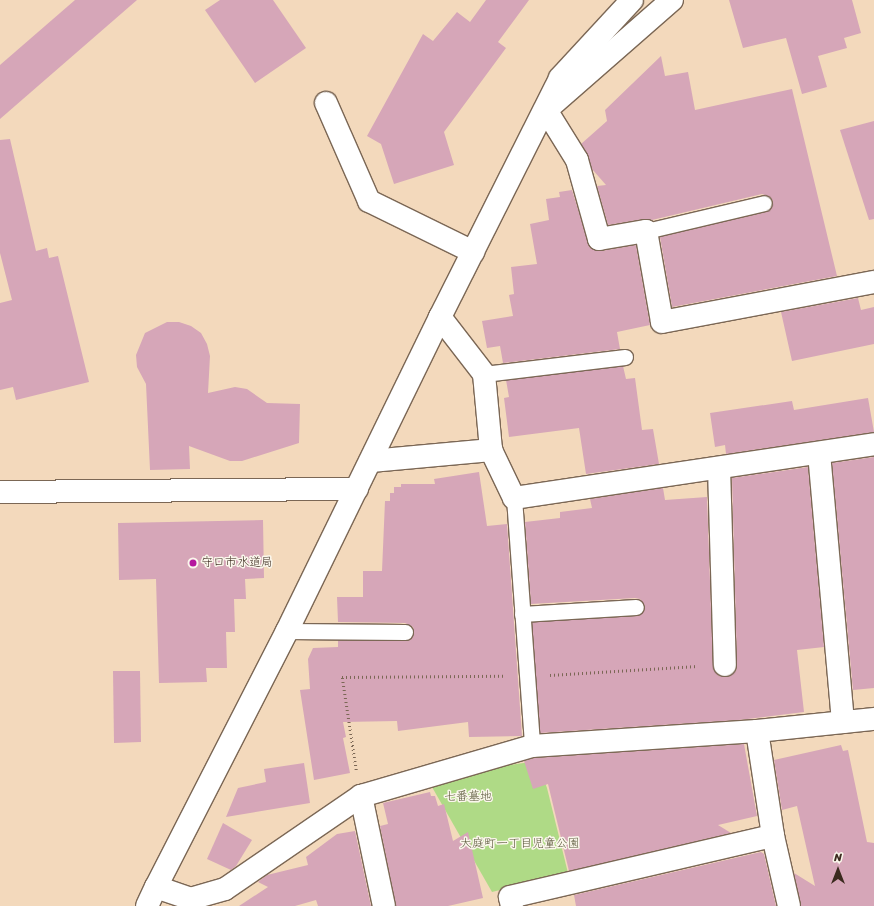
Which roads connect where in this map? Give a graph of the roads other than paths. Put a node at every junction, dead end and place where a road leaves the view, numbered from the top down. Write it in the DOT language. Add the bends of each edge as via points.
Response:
graph roads {
  1 [pos="632,0"];
  2 [pos="672,0"];
  3 [pos="326,103"];
  4 [pos="546,110"];
  5 [pos="764,203"];
  6 [pos="646,230"];
  7 [pos="472,252"];
  8 [pos="874,282"];
  9 [pos="440,317"];
  10 [pos="625,357"];
  11 [pos="484,374"];
  12 [pos="874,444"];
  13 [pos="491,450"];
  14 [pos="819,453"];
  15 [pos="371,461"];
  16 [pos="719,468"];
  17 [pos="357,489"];
  18 [pos="0,492"];
  19 [pos="514,498"];
  20 [pos="636,607"];
  21 [pos="522,614"];
  22 [pos="287,631"];
  23 [pos="405,632"];
  24 [pos="725,665"];
  25 [pos="874,720"];
  26 [pos="843,722"];
  27 [pos="757,731"];
  28 [pos="532,746"];
  29 [pos="361,796"];
  30 [pos="773,836"];
  31 [pos="152,896"];
  32 [pos="384,906"];
  33 [pos="512,906"];
  34 [pos="789,906"];
  1 -- 4 [label="street" via="560,78"];
  2 -- 4 [label="street"];
  3 -- 7 [label="street" via="369,200"];
  4 -- 6 [label="street" via="577,160 599,239"];
  4 -- 7 [label="street"];
  5 -- 6 [label="lane"];
  6 -- 8 [label="street" via="662,322"];
  7 -- 9 [label="street"];
  9 -- 11 [label="street"];
  9 -- 15 [label="street"];
  10 -- 11 [label="lane"];
  11 -- 13 [label="street"];
  12 -- 14 [label="street"];
  13 -- 15 [label="street"];
  13 -- 19 [label="street"];
  14 -- 16 [label="street"];
  14 -- 26 [label="street"];
  15 -- 17 [label="street"];
  16 -- 19 [label="street"];
  16 -- 24 [label="street"];
  17 -- 18 [label="street"];
  17 -- 22 [label="street"];
  19 -- 21 [label="lane"];
  20 -- 21 [label="lane"];
  21 -- 28 [label="lane"];
  22 -- 23 [label="lane"];
  22 -- 31 [label="street"];
  25 -- 26 [label="street"];
  26 -- 27 [label="street"];
  27 -- 28 [label="street"];
  27 -- 30 [label="street"];
  28 -- 29 [label="street"];
  29 -- 31 [label="street" via="225,889 190,899"];
  29 -- 32 [label="street"];
  30 -- 33 [label="street" via="510,896"];
  30 -- 34 [label="street"];
}
